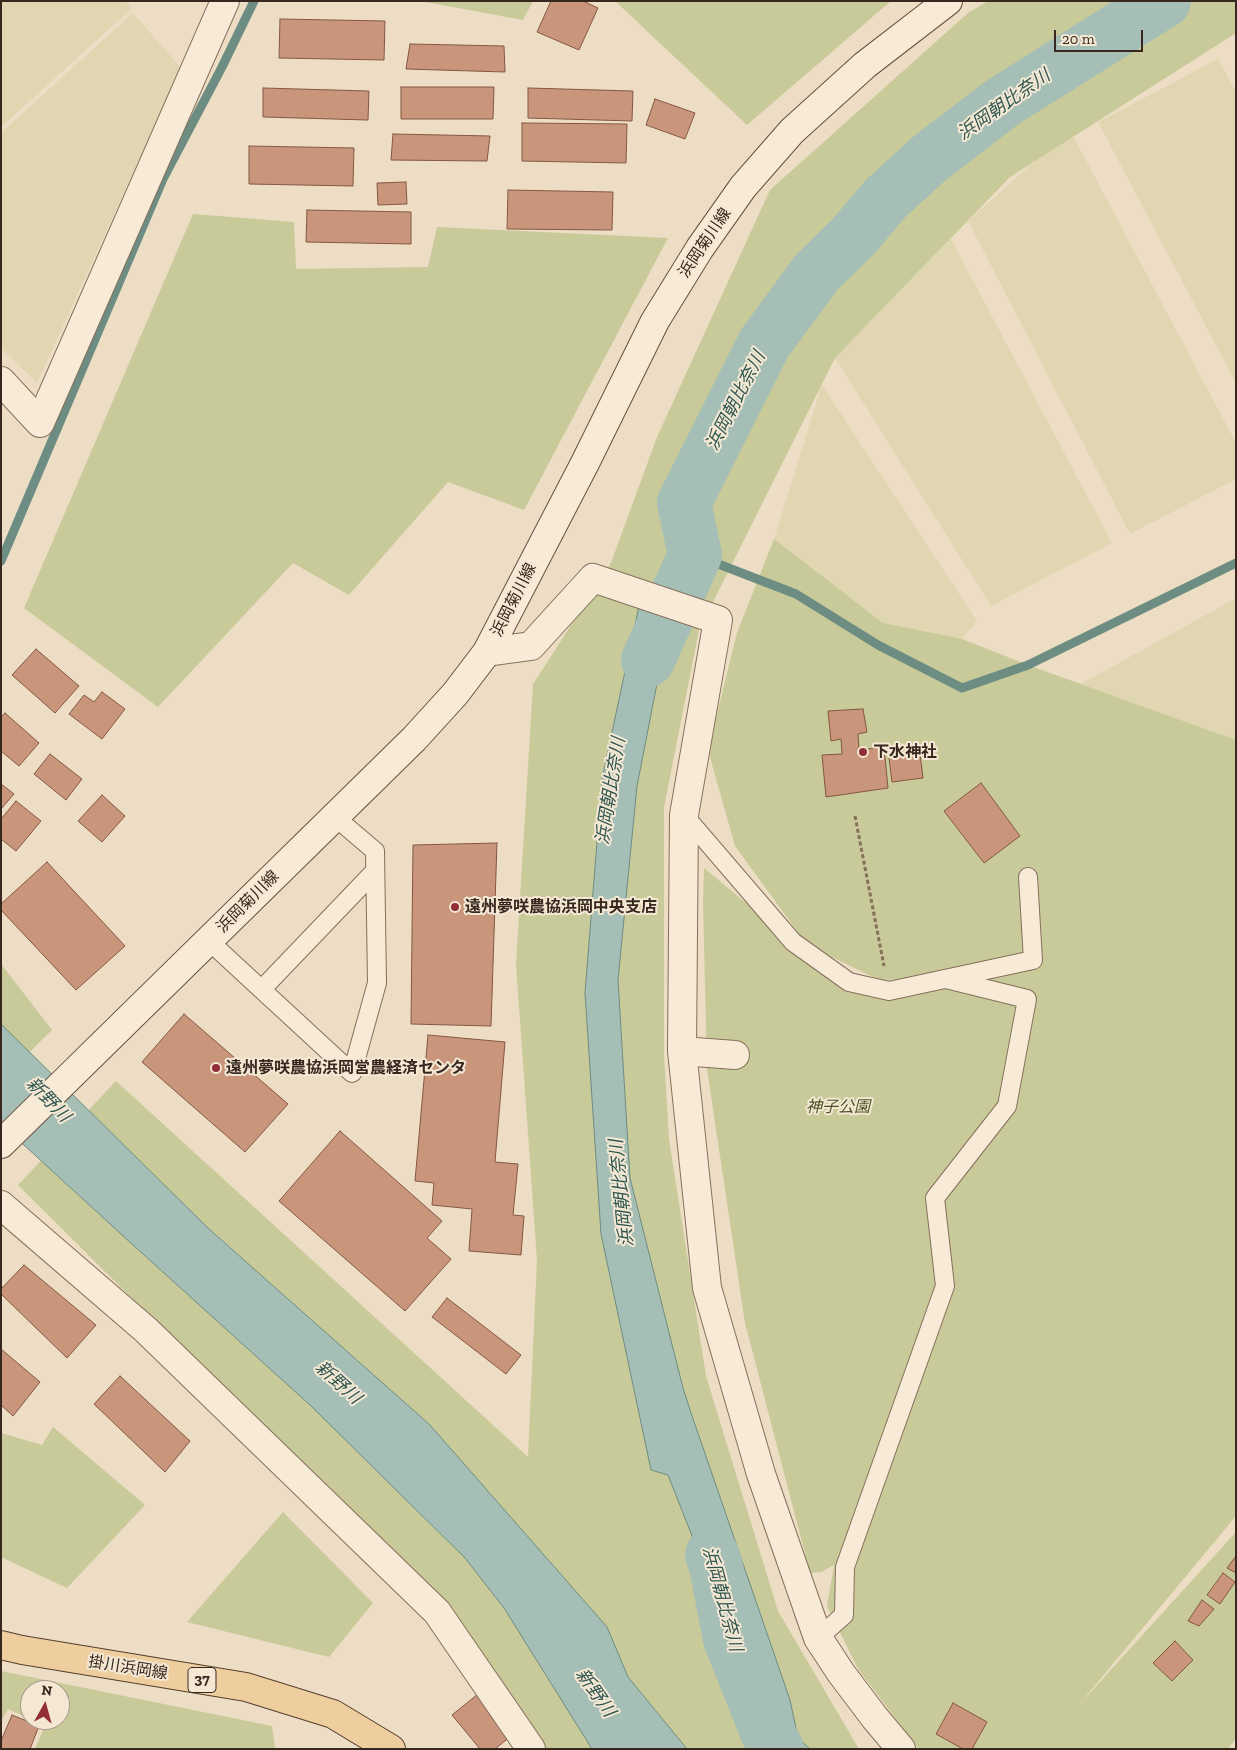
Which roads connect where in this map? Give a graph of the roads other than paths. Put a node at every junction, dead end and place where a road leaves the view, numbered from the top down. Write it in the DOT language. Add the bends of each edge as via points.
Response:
graph roads {
  1 [pos="225,1"];
  2 [pos="948,1"];
  3 [pos="1,381"];
  4 [pos="487,652"];
  5 [pos="684,815"];
  6 [pos="335,817"];
  7 [pos="375,871"];
  8 [pos="1028,878"];
  9 [pos="210,941"];
  10 [pos="946,979"];
  11 [pos="262,989"];
  12 [pos="682,1050"];
  13 [pos="734,1056"];
  14 [pos="1,1144"];
  15 [pos="1,1205"];
  16 [pos="818,1638"];
  17 [pos="1,1645"];
  18 [pos="391,1749"];
  19 [pos="531,1749"];
  20 [pos="901,1749"];
  1 -- 3 [label="street" via="40,423"];
  2 -- 4 [label="street, 浜岡菊川線" via="858,72 792,131 743,187 655,321"];
  4 -- 5 [label="street" via="531,646 593,578 718,620"];
  4 -- 6 [label="street, 浜岡菊川線" via="414,739"];
  5 -- 10 [label="lane" via="793,942 849,982 889,991"];
  5 -- 12 [label="street"];
  6 -- 7 [label="lane" via="375,851"];
  6 -- 9 [label="street, 浜岡菊川線"];
  7 -- 11 [label="lane"];
  7 -- 11 [label="lane" via="377,983 352,1073"];
  8 -- 10 [label="lane" via="1033,960"];
  9 -- 11 [label="lane"];
  9 -- 14 [label="street, 浜岡菊川線"];
  10 -- 16 [label="lane" via="1027,999 1007,1106 935,1198 945,1286 845,1567 844,1615"];
  12 -- 13 [label="street"];
  12 -- 16 [label="street" via="707,1288 761,1474"];
  15 -- 19 [label="street" via="146,1330 438,1612"];
  16 -- 20 [label="street" via="841,1673"];
  17 -- 18 [label="main road, 掛川浜岡線 / 37" via="246,1687 332,1714"];
}
